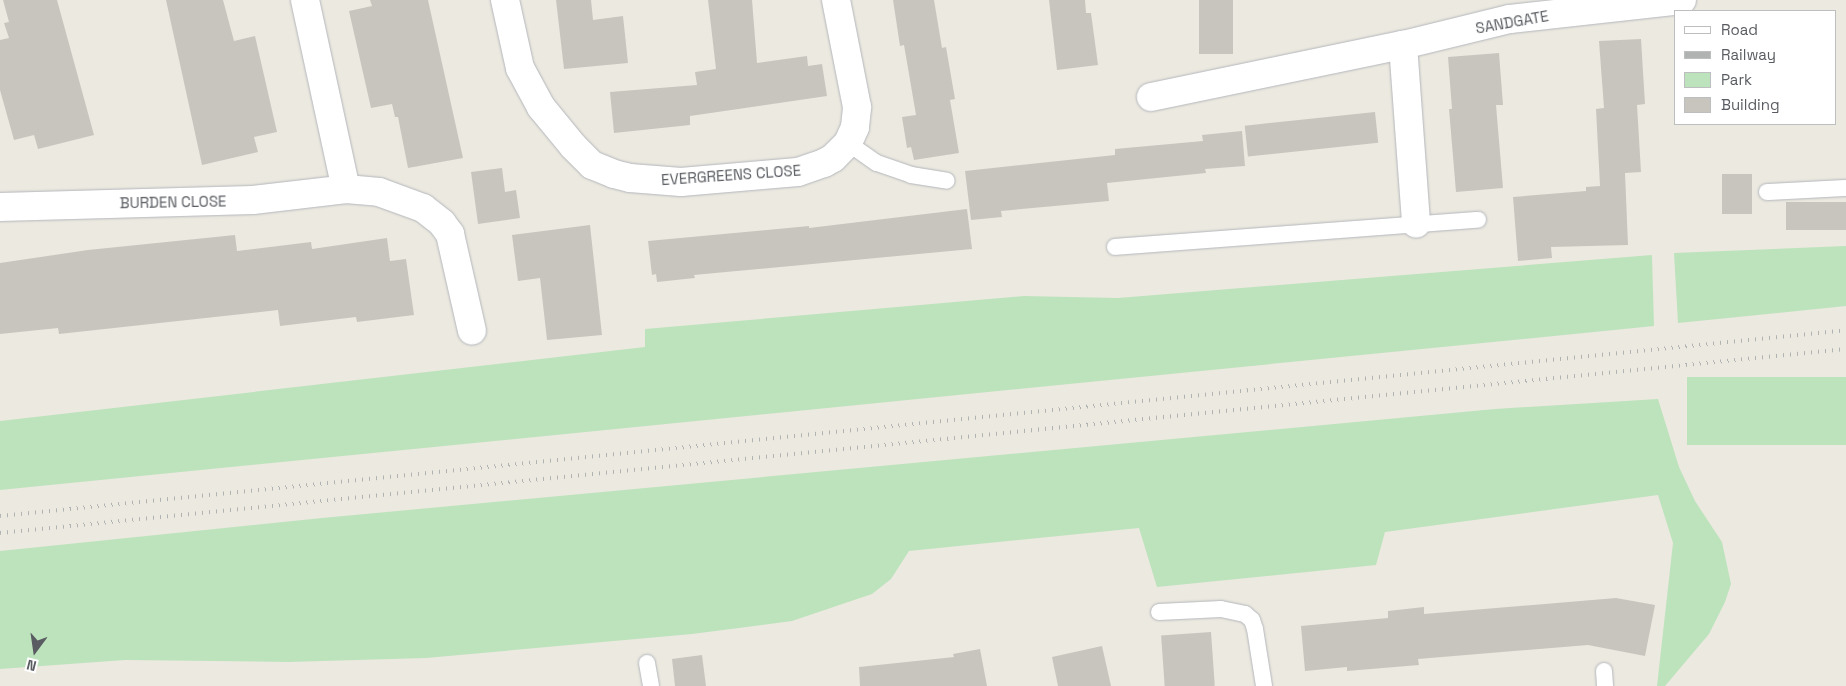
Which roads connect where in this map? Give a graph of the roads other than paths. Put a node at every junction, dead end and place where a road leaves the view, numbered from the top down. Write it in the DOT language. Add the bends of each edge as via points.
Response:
graph roads {
  1 [pos="304,0"];
  2 [pos="505,0"];
  3 [pos="836,0"];
  4 [pos="1682,0"];
  5 [pos="1403,45"];
  6 [pos="1151,97"];
  7 [pos="848,143"];
  8 [pos="947,181"];
  9 [pos="346,188"];
  10 [pos="1846,188"];
  11 [pos="1767,192"];
  12 [pos="0,207"];
  13 [pos="1478,220"];
  14 [pos="1416,224"];
  15 [pos="1116,247"];
  16 [pos="472,330"];
  17 [pos="1159,612"];
  18 [pos="648,663"];
  19 [pos="651,686"];
  20 [pos="1264,686"];
  1 -- 9 [label="street"];
  2 -- 7 [label="street, EVERGREENS CLOSE" via="520,68 541,106 567,140 592,165 630,178 681,182 798,172 824,164"];
  3 -- 7 [label="street, EVERGREENS CLOSE" via="857,107 855,127"];
  4 -- 5 [label="street, SANDGATE" via="1510,20"];
  5 -- 6 [label="street, SANDGATE"];
  5 -- 14 [label="street"];
  7 -- 8 [label="lane" via="886,167"];
  9 -- 12 [label="street, BURDEN CLOSE" via="253,200"];
  9 -- 16 [label="street, BURDEN CLOSE" via="379,192 405,200 423,208 442,223 450,234"];
  10 -- 11 [label="lane"];
  13 -- 14 [label="lane"];
  14 -- 15 [label="lane"];
  17 -- 20 [label="lane" via="1221,610 1245,614 1256,629"];
  18 -- 19 [label="lane"];
}
